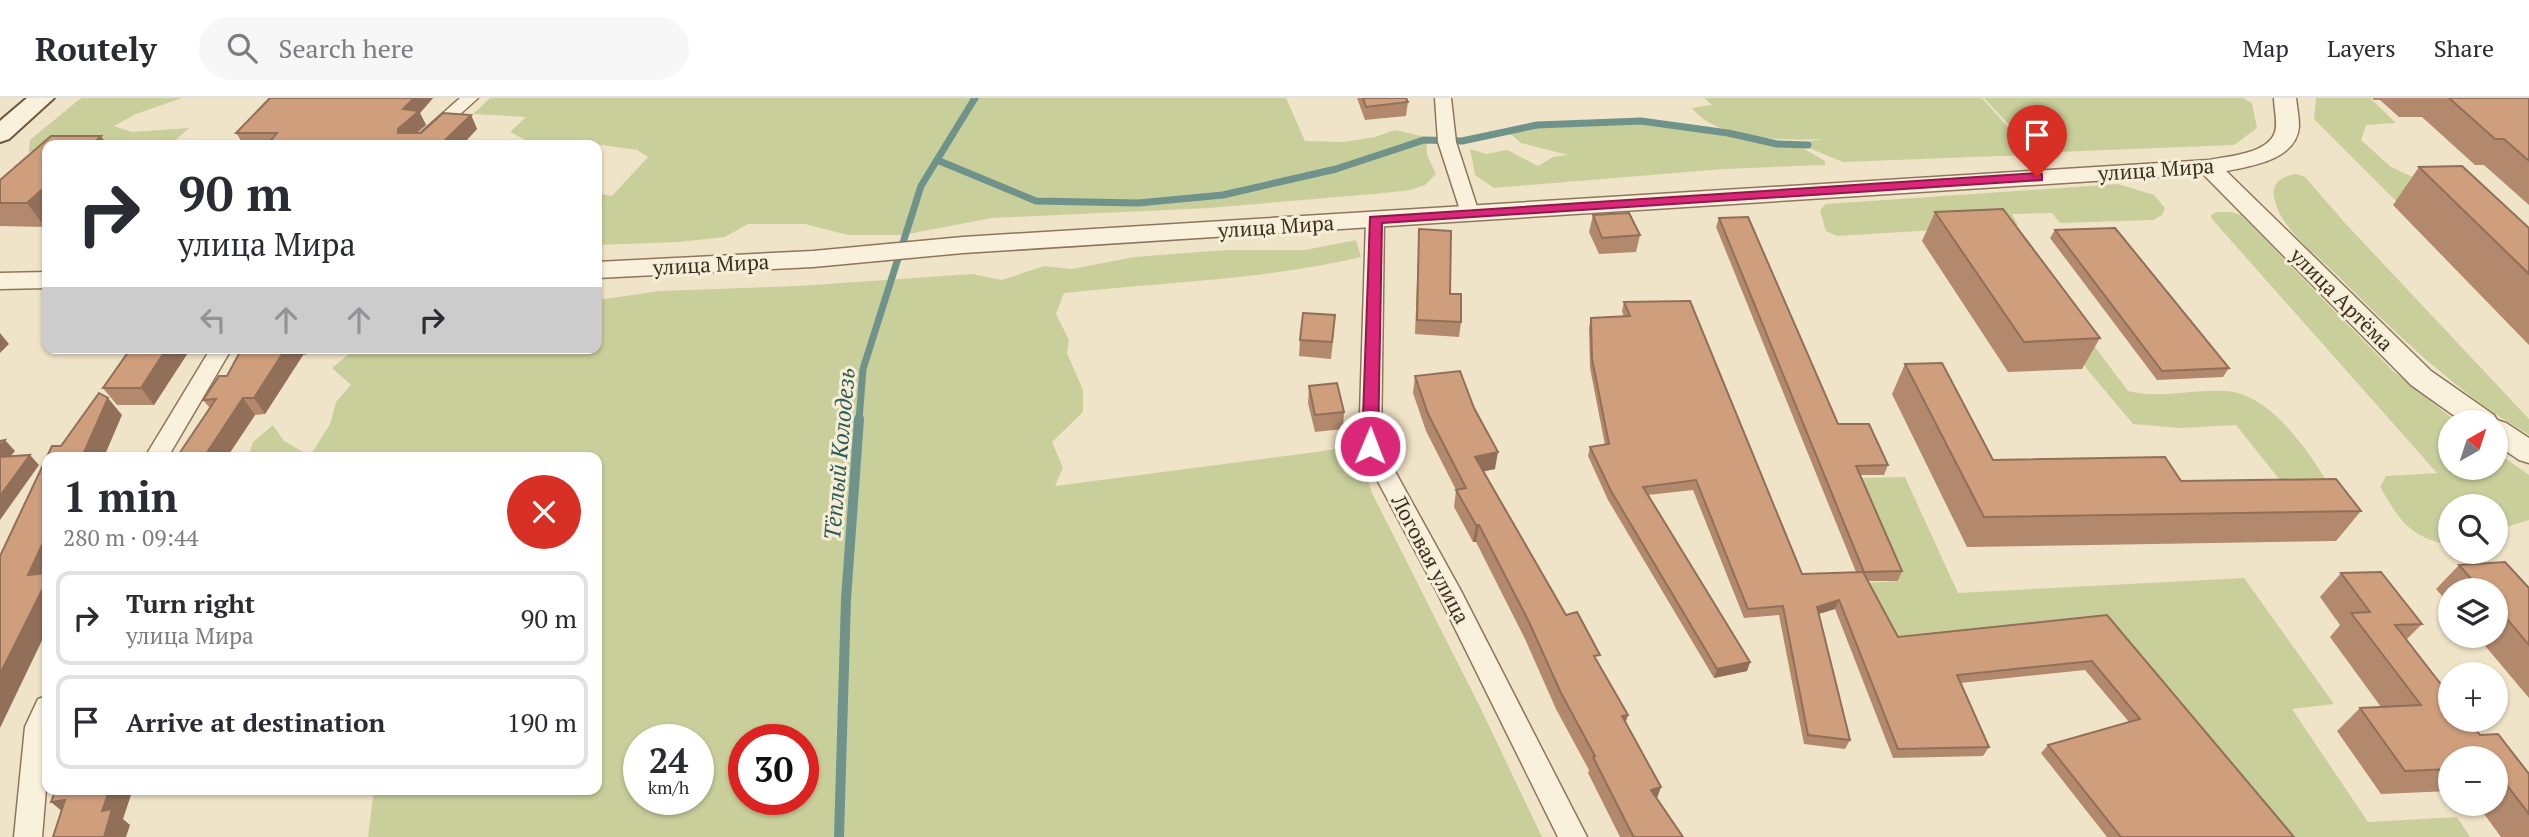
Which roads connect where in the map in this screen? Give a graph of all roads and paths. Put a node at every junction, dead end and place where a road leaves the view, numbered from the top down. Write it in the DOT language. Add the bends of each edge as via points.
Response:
graph roads {
  1 [pos="42,98"];
  2 [pos="470,98"];
  3 [pos="1443,98"];
  4 [pos="2283,102"];
  5 [pos="0,134"];
  6 [pos="422,140"];
  7 [pos="2209,167"];
  8 [pos="1469,213"];
  9 [pos="1375,220"];
  10 [pos="602,270"];
  11 [pos="42,280"];
  12 [pos="0,281"];
  13 [pos="218,354"];
  14 [pos="2467,410"];
  15 [pos="2508,438"];
  16 [pos="159,452"];
  17 [pos="2529,453"];
  18 [pos="42,718"];
  19 [pos="28,837"];
  20 [pos="1573,837"];
  1 -- 5 [label="main road"];
  2 -- 6 [label="street"];
  3 -- 8 [label="street" via="1447,142"];
  4 -- 7 [label="street, улица Мира" via="2287,136 2279,145 2263,155"];
  7 -- 8 [label="street, улица Мира"];
  7 -- 14 [label="street, улица Артёма" via="2421,378"];
  8 -- 9 [label="street, улица Мира"];
  9 -- 10 [label="street, улица Мира"];
  9 -- 20 [label="street, Логовая улица" via="1370,446 1450,591"];
  11 -- 12 [label="street"];
  13 -- 16 [label="street"];
  15 -- 17 [label="street"];
  18 -- 19 [label="street"];
}
